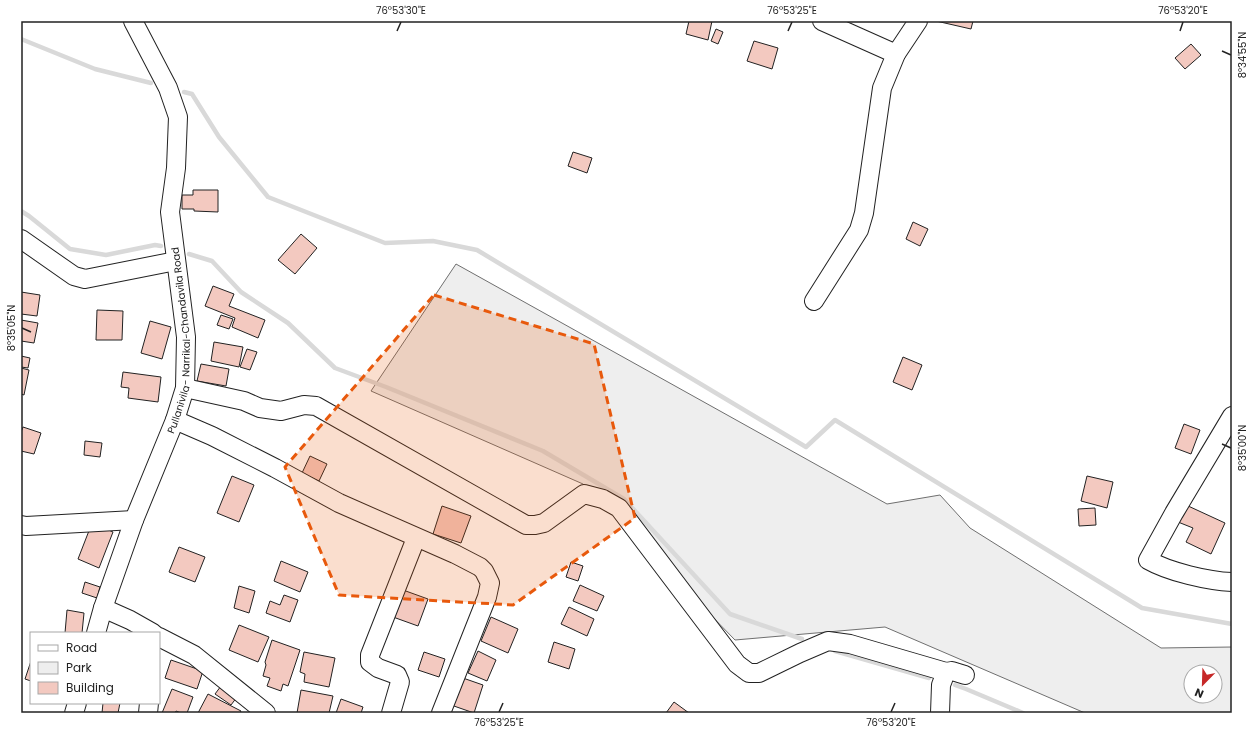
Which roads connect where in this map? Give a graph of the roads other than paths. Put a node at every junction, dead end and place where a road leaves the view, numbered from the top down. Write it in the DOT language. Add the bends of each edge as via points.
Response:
graph roads {
  1 [pos="133,21"];
  2 [pos="822,21"];
  3 [pos="918,21"];
  4 [pos="896,54"];
  5 [pos="21,239"];
  6 [pos="176,261"];
  7 [pos="814,301"];
  8 [pos="185,388"];
  9 [pos="1232,416"];
  10 [pos="175,420"];
  11 [pos="134,520"];
  12 [pos="21,525"];
  13 [pos="416,538"];
  14 [pos="1232,582"];
  15 [pos="103,608"];
  16 [pos="96,632"];
  17 [pos="150,632"];
  18 [pos="160,638"];
  19 [pos="946,672"];
  20 [pos="965,675"];
  21 [pos="443,712"];
  22 [pos="266,713"];
  23 [pos="391,713"];
  24 [pos="940,713"];
  1 -- 6 [label="street, Pullanivila- Narrikal-Chandavila Road" via="168,88 178,117 176,168 170,212"];
  2 -- 4 [label="street"];
  3 -- 4 [label="street"];
  4 -- 7 [label="street" via="882,88 864,213 859,230"];
  5 -- 6 [label="street" via="74,276 85,278"];
  6 -- 8 [label="street, Pullanivila- Narrikal-Chandavila Road" via="186,337"];
  8 -- 10 [label="street, Pullanivila- Narrikal-Chandavila Road"];
  8 -- 19 [label="street" via="244,401 260,408 281,410 304,405 316,406 526,525 544,523 584,494 603,499 619,508 737,664 749,673 759,673 828,641 850,644"];
  9 -- 14 [label="street" via="1148,560 1202,578"];
  10 -- 11 [label="street, Pullanivila- Narrikal-Chandavila Road"];
  10 -- 13 [label="street" via="275,468 339,504"];
  11 -- 12 [label="street"];
  11 -- 15 [label="street, Pullanivila- Narrikal-Chandavila Road"];
  13 -- 21 [label="street" via="480,567 490,583"];
  13 -- 23 [label="street" via="370,655 370,662 397,675 400,682"];
  15 -- 16 [label="street, Pullanivila- Narrikal-Chandavila Road"];
  15 -- 17 [label="street"];
  18 -- 22 [label="street" via="194,655"];
  19 -- 20 [label="street"];
  19 -- 24 [label="street" via="942,685"];
}
